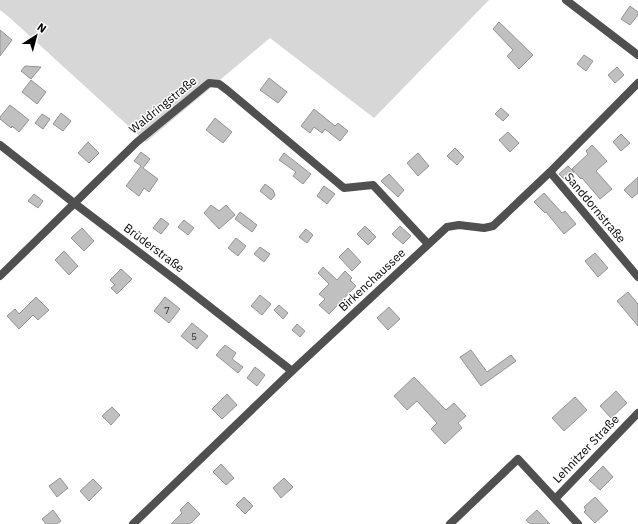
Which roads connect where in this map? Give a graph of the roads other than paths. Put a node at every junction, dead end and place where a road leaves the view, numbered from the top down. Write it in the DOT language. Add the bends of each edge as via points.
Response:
graph roads {
  1 [pos="566,0"];
  2 [pos="638,55"];
  3 [pos="638,83"];
  4 [pos="0,145"];
  5 [pos="550,172"];
  6 [pos="74,203"];
  7 [pos="428,244"];
  8 [pos="0,276"];
  9 [pos="638,277"];
  10 [pos="292,371"];
  11 [pos="638,414"];
  12 [pos="555,499"];
  13 [pos="133,524"];
  14 [pos="450,524"];
  15 [pos="578,524"];
  1 -- 2 [label="street"];
  3 -- 5 [label="street, Birkenchaussee"];
  4 -- 6 [label="street, Brüderstraße"];
  5 -- 7 [label="street, Birkenchaussee" via="493,226 447,227"];
  5 -- 9 [label="street, Sanddornstraße"];
  6 -- 7 [label="street, Waldringstraße" via="137,142 209,83 219,84 344,188 373,186"];
  6 -- 8 [label="street, Waldringstraße"];
  6 -- 10 [label="street, Brüderstraße"];
  7 -- 10 [label="street, Birkenchaussee"];
  10 -- 13 [label="street, Birkenchaussee"];
  11 -- 12 [label="street, Lehnitzer Straße"];
  12 -- 14 [label="street, Lehnitzer Straße" via="518,459"];
  12 -- 15 [label="street"];
}
